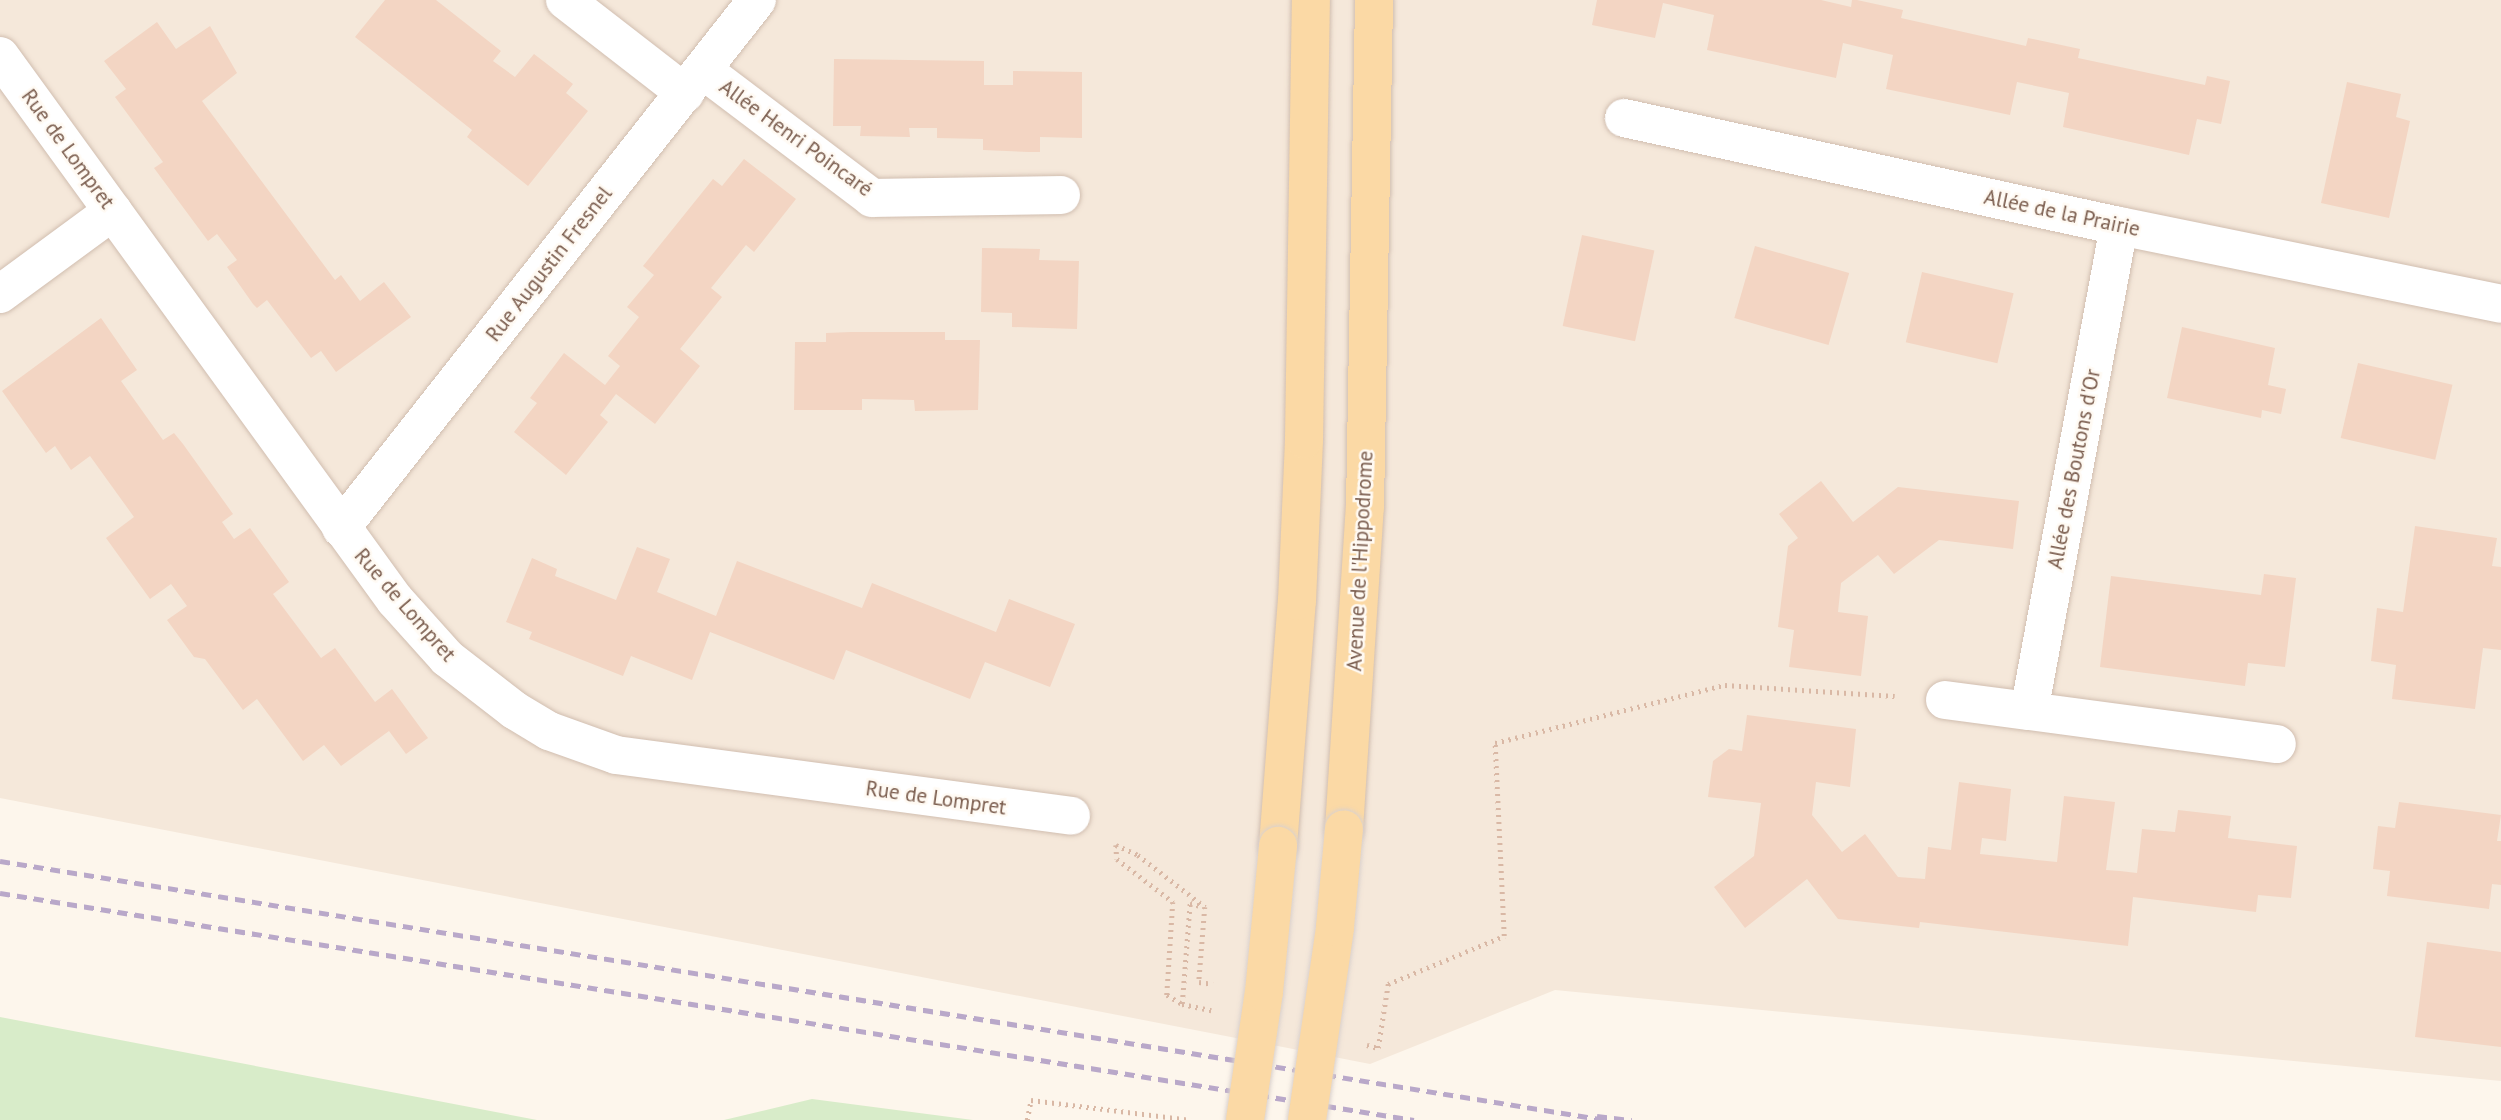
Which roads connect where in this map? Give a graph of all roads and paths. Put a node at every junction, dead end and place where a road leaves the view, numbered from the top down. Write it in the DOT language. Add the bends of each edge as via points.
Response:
graph roads {
  1 [pos="565,0"];
  2 [pos="757,0"];
  3 [pos="1311,0"];
  4 [pos="1374,0"];
  5 [pos="0,56"];
  6 [pos="694,81"];
  7 [pos="1624,118"];
  8 [pos="1061,195"];
  9 [pos="113,211"];
  10 [pos="2119,226"];
  11 [pos="0,294"];
  12 [pos="2501,304"];
  13 [pos="341,528"];
  14 [pos="1945,700"];
  15 [pos="2029,712"];
  16 [pos="2277,744"];
  17 [pos="1071,816"];
  18 [pos="1116,845"];
  19 [pos="1138,855"];
  20 [pos="1205,907"];
  21 [pos="1199,982"];
  22 [pos="1378,1048"];
  23 [pos="1027,1120"];
  24 [pos="1191,1120"];
  25 [pos="1245,1120"];
  26 [pos="1307,1120"];
  1 -- 6 [label="street, Allée Henri Poincaré"];
  2 -- 6 [label="street, Rue Augustin Fresnel"];
  3 -- 25 [label="main road, bridge" via="1304,439 1295,638 1264,992"];
  4 -- 26 [label="main road, Avenue de l'Hippodrome, bridge" via="1365,507 1335,927"];
  5 -- 9 [label="street, Rue de Lompret"];
  6 -- 8 [label="street, Allée Henri Poincaré" via="872,198"];
  6 -- 13 [label="street, Rue Augustin Fresnel"];
  7 -- 10 [label="street, Allée de la Prairie"];
  9 -- 11 [label="street"];
  9 -- 13 [label="street, Rue de Lompret"];
  10 -- 12 [label="street, Allée de la Prairie"];
  10 -- 15 [label="street, Allée des Boutons d'Or"];
  13 -- 17 [label="street, Rue de Lompret" via="395,600 447,658 549,732 617,755"];
  14 -- 15 [label="street"];
  14 -- 22 [label="path" via="1725,685 1494,743 1504,936 1388,984"];
  15 -- 16 [label="street"];
  18 -- 20 [label="path" via="1117,859 1173,902 1167,995 1182,1004 1190,903"];
  19 -- 20 [label="path"];
  20 -- 21 [label="path"];
  23 -- 24 [label="path" via="1031,1100"];
}
